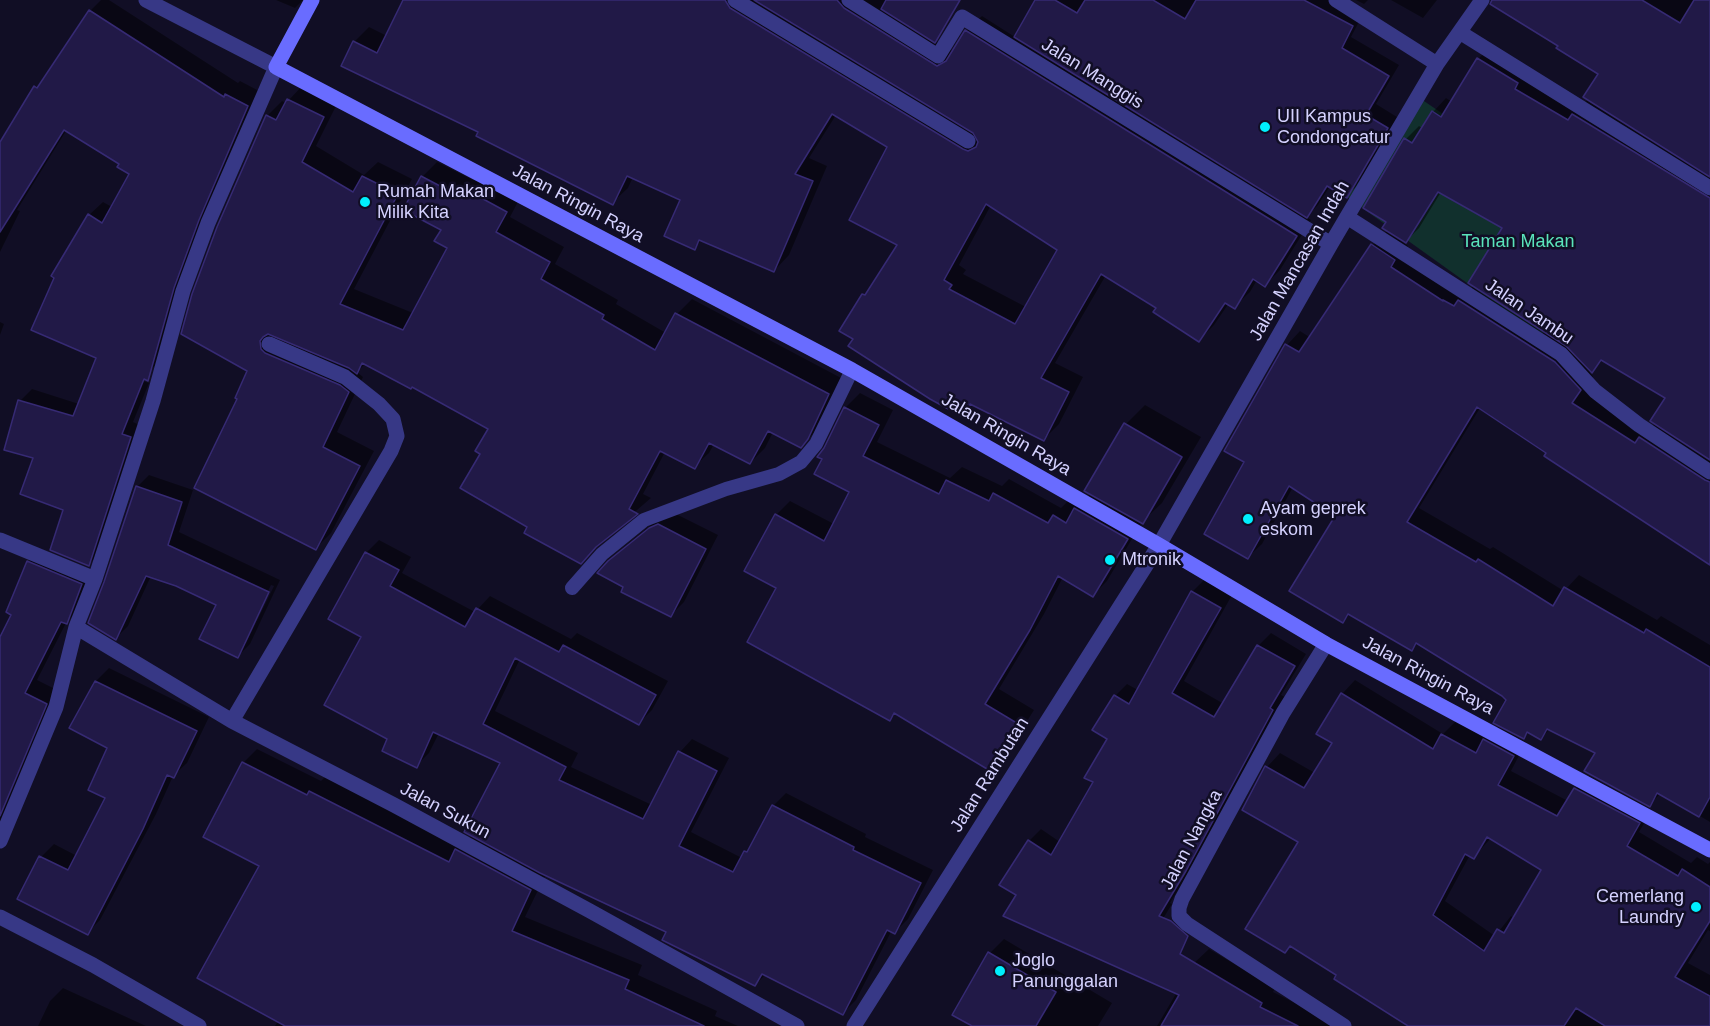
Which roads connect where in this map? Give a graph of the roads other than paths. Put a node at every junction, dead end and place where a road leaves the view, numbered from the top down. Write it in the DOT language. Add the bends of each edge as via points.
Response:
graph roads {
  1 [pos="146,0"];
  2 [pos="312,0"];
  3 [pos="735,0"];
  4 [pos="849,0"];
  5 [pos="1336,0"];
  6 [pos="1482,0"];
  7 [pos="1461,33"];
  8 [pos="1437,64"];
  9 [pos="276,67"];
  10 [pos="968,141"];
  11 [pos="1710,188"];
  12 [pos="1347,217"];
  13 [pos="1331,244"];
  14 [pos="269,344"];
  15 [pos="852,370"];
  16 [pos="1710,472"];
  17 [pos="0,540"];
  18 [pos="1159,545"];
  19 [pos="95,579"];
  20 [pos="572,588"];
  21 [pos="76,627"];
  22 [pos="1326,644"];
  23 [pos="232,721"];
  24 [pos="0,841"];
  25 [pos="1710,850"];
  26 [pos="0,917"];
  27 [pos="199,1026"];
  28 [pos="797,1026"];
  29 [pos="854,1026"];
  30 [pos="1344,1026"];
  1 -- 9 [label="street"];
  2 -- 9 [label="main road"];
  3 -- 10 [label="street"];
  4 -- 13 [label="street, Jalan Manggis" via="938,56 962,17"];
  5 -- 8 [label="street"];
  6 -- 7 [label="street, Jalan Mancasan Indah"];
  7 -- 8 [label="street, Jalan Mancasan Indah"];
  7 -- 11 [label="street"];
  8 -- 12 [label="street, Jalan Mancasan Indah"];
  9 -- 15 [label="main road, Jalan Ringin Raya"];
  9 -- 19 [label="street" via="183,291 153,401"];
  12 -- 13 [label="street, Jalan Mancasan Indah"];
  12 -- 16 [label="street, Jalan Jambu" via="1561,354 1595,392"];
  13 -- 18 [label="street, Jalan Mancasan Indah"];
  14 -- 23 [label="street" via="345,377 393,419 397,436"];
  15 -- 18 [label="main road, Jalan Ringin Raya"];
  15 -- 20 [label="lane" via="816,444 801,462 779,474 644,520 602,554"];
  17 -- 19 [label="street"];
  18 -- 22 [label="main road, Jalan Ringin Raya"];
  18 -- 29 [label="street, Jalan Rambutan"];
  19 -- 21 [label="street"];
  21 -- 23 [label="street, Jalan Sukun"];
  21 -- 24 [label="street" via="56,707"];
  22 -- 25 [label="main road, Jalan Ringin Raya"];
  22 -- 30 [label="street, Jalan Nangka" via="1283,713 1182,899 1179,916"];
  23 -- 28 [label="street, Jalan Sukun" via="507,866"];
  26 -- 27 [label="street"];
}
